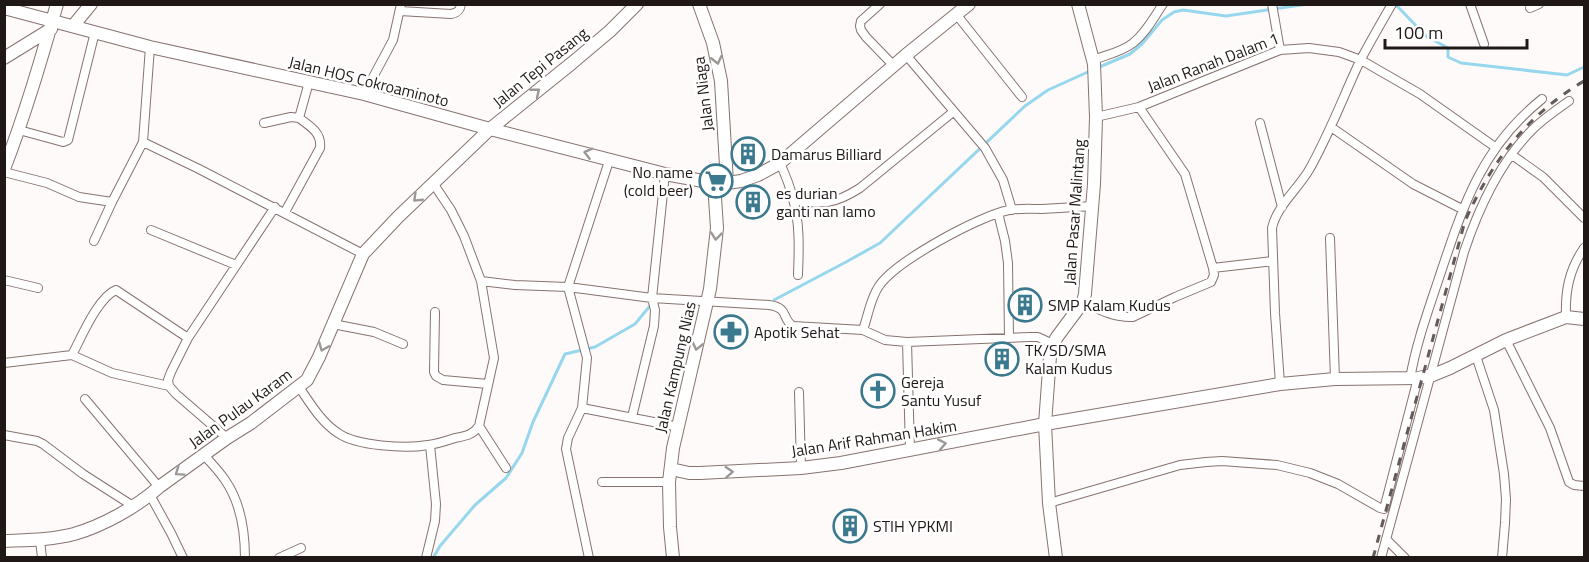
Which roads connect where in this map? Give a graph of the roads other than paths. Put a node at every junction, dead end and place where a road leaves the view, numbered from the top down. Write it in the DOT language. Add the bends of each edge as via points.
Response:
graph roads {
  1 [pos="57,4"];
  2 [pos="91,4"];
  3 [pos="461,4"];
  4 [pos="637,4"];
  5 [pos="699,4"];
  6 [pos="880,4"];
  7 [pos="969,4"];
  8 [pos="1078,4"];
  9 [pos="1163,4"];
  10 [pos="1470,4"];
  11 [pos="4,8"];
  12 [pos="400,8"];
  13 [pos="1390,8"];
  14 [pos="1272,9"];
  15 [pos="956,14"];
  16 [pos="51,24"];
  17 [pos="73,26"];
  18 [pos="95,32"];
  19 [pos="1484,44"];
  20 [pos="150,47"];
  21 [pos="1280,50"];
  22 [pos="906,56"];
  23 [pos="4,58"];
  24 [pos="1361,60"];
  25 [pos="894,66"];
  26 [pos="1094,67"];
  27 [pos="309,82"];
  28 [pos="364,94"];
  29 [pos="1022,97"];
  30 [pos="1542,99"];
  31 [pos="1569,101"];
  32 [pos="1139,107"];
  33 [pos="953,112"];
  34 [pos="1096,117"];
  35 [pos="299,118"];
  36 [pos="264,123"];
  37 [pos="1260,123"];
  38 [pos="1331,127"];
  39 [pos="490,129"];
  40 [pos="19,130"];
  41 [pos="143,142"];
  42 [pos="1495,147"];
  43 [pos="1512,154"];
  44 [pos="610,158"];
  45 [pos="780,163"];
  46 [pos="4,170"];
  47 [pos="665,174"];
  48 [pos="433,183"];
  49 [pos="720,183"];
  50 [pos="794,200"];
  51 [pos="112,202"];
  52 [pos="1093,206"];
  53 [pos="275,207"];
  54 [pos="1282,207"];
  55 [pos="1462,209"];
  56 [pos="1012,210"];
  57 [pos="285,212"];
  58 [pos="998,213"];
  59 [pos="1584,218"];
  60 [pos="151,230"];
  61 [pos="1330,238"];
  62 [pos="94,241"];
  63 [pos="1584,248"];
  64 [pos="363,254"];
  65 [pos="1273,261"];
  66 [pos="236,265"];
  67 [pos="1214,268"];
  68 [pos="798,275"];
  69 [pos="4,280"];
  70 [pos="481,281"];
  71 [pos="568,287"];
  72 [pos="38,288"];
  73 [pos="652,298"];
  74 [pos="706,300"];
  75 [pos="1083,302"];
  76 [pos="435,312"];
  77 [pos="1566,317"];
  78 [pos="1584,319"];
  79 [pos="333,324"];
  80 [pos="863,330"];
  81 [pos="188,338"];
  82 [pos="1010,338"];
  83 [pos="1506,340"];
  84 [pos="907,342"];
  85 [pos="403,344"];
  86 [pos="1053,344"];
  87 [pos="72,355"];
  88 [pos="1476,356"];
  89 [pos="4,363"];
  90 [pos="1419,378"];
  91 [pos="1335,379"];
  92 [pos="488,384"];
  93 [pos="1280,384"];
  94 [pos="170,386"];
  95 [pos="299,387"];
  96 [pos="799,393"];
  97 [pos="85,399"];
  98 [pos="582,408"];
  99 [pos="632,417"];
  100 [pos="1045,424"];
  101 [pos="479,426"];
  102 [pos="679,427"];
  103 [pos="4,435"];
  104 [pos="228,438"];
  105 [pos="430,445"];
  106 [pos="910,450"];
  107 [pos="204,455"];
  108 [pos="506,468"];
  109 [pos="801,468"];
  110 [pos="670,476"];
  111 [pos="602,483"];
  112 [pos="1584,486"];
  113 [pos="154,491"];
  114 [pos="1048,503"];
  115 [pos="132,506"];
  116 [pos="1386,538"];
  117 [pos="40,540"];
  118 [pos="4,541"];
  119 [pos="301,549"];
  120 [pos="42,558"];
  121 [pos="183,558"];
  122 [pos="245,558"];
  123 [pos="279,558"];
  124 [pos="426,558"];
  125 [pos="589,558"];
  126 [pos="673,558"];
  127 [pos="1056,558"];
  128 [pos="1381,558"];
  129 [pos="1405,558"];
  130 [pos="1502,558"];
  1 -- 16 [label="main road"];
  2 -- 17 [label="main road"];
  3 -- 12 [label="street" via="456,14 451,15"];
  39 -- 4 [label="main road, Jalan Tepi Pasang, one-way" via="610,31"];
  5 -- 49 [label="main road, Jalan Niaga, one-way" via="721,81"];
  6 -- 25 [label="street" via="860,26"];
  7 -- 15 [label="main road"];
  8 -- 26 [label="main road, Jalan Pasar Malintang"];
  9 -- 26 [label="street" via="1135,42"];
  10 -- 19 [label="street"];
  11 -- 16 [label="main road, Jalan HOS Cokroaminoto"];
  12 -- 28 [label="street" via="393,40"];
  13 -- 24 [label="street"];
  14 -- 21 [label="street"];
  15 -- 22 [label="main road"];
  15 -- 29 [label="street"];
  16 -- 17 [label="main road, Jalan HOS Cokroaminoto"];
  16 -- 23 [label="main road"];
  16 -- 40 [label="main road"];
  17 -- 18 [label="main road, Jalan HOS Cokroaminoto"];
  18 -- 20 [label="main road, Jalan HOS Cokroaminoto"];
  18 -- 40 [label="street" via="68,140"];
  20 -- 27 [label="main road, Jalan HOS Cokroaminoto"];
  20 -- 41 [label="street"];
  21 -- 24 [label="street, Jalan Ranah Dalam 1" via="1309,48 1340,52"];
  21 -- 32 [label="street, Jalan Ranah Dalam 1"];
  22 -- 25 [label="main road"];
  22 -- 33 [label="street"];
  24 -- 38 [label="street"];
  24 -- 42 [label="street, Jalan Ranah Dalam 1" via="1420,94"];
  25 -- 45 [label="main road"];
  26 -- 34 [label="main road, Jalan Pasar Malintang"];
  27 -- 28 [label="main road, Jalan HOS Cokroaminoto"];
  27 -- 35 [label="street"];
  28 -- 39 [label="main road, Jalan HOS Cokroaminoto"];
  30 -- 42 [label="street"];
  31 -- 43 [label="street" via="1531,131"];
  32 -- 34 [label="street, Jalan Ranah Dalam 1"];
  32 -- 67 [label="street" via="1185,174"];
  33 -- 50 [label="street" via="847,196 820,202"];
  33 -- 56 [label="street" via="985,148 1004,180"];
  34 -- 52 [label="main road, Jalan Pasar Malintang"];
  35 -- 36 [label="street"];
  35 -- 57 [label="street" via="313,128 321,141 320,148"];
  37 -- 54 [label="street"];
  38 -- 54 [label="street" via="1310,169"];
  38 -- 55 [label="street" via="1413,184"];
  44 -- 39 [label="main road, Jalan HOS Cokroaminoto, one-way"];
  39 -- 48 [label="main road, Jalan Pulau Karam"];
  40 -- 46 [label="main road"];
  41 -- 51 [label="street"];
  41 -- 53 [label="street"];
  42 -- 55 [label="street"];
  43 -- 59 [label="street" via="1543,177"];
  43 -- 90 [label="street" via="1473,227"];
  44 -- 47 [label="main road, Jalan HOS Cokroaminoto"];
  44 -- 71 [label="street"];
  45 -- 49 [label="main road" via="741,181"];
  45 -- 50 [label="street"];
  46 -- 51 [label="street" via="79,197"];
  47 -- 49 [label="main road, Jalan HOS Cokroaminoto"];
  47 -- 73 [label="street"];
  48 -- 64 [label="main road, Jalan Pulau Karam, one-way"];
  48 -- 70 [label="street" via="464,236"];
  49 -- 74 [label="main road, Jalan Kampung Nias, one-way"];
  50 -- 68 [label="street"];
  51 -- 62 [label="street"];
  52 -- 56 [label="street"];
  52 -- 75 [label="main road, Jalan Pasar Malintang"];
  53 -- 57 [label="street"];
  53 -- 66 [label="street"];
  54 -- 65 [label="street" via="1272,228"];
  55 -- 90 [label="street" via="1426,318"];
  56 -- 58 [label="street"];
  57 -- 64 [label="street"];
  58 -- 80 [label="street" via="968,225 890,274 876,290"];
  58 -- 82 [label="street" via="1008,263"];
  60 -- 66 [label="street"];
  61 -- 91 [label="street"];
  63 -- 77 [label="street" via="1568,280"];
  64 -- 79 [label="main road, Jalan Pulau Karam"];
  65 -- 67 [label="street"];
  65 -- 93 [label="street"];
  66 -- 81 [label="street"];
  67 -- 75 [label="street" via="1210,282 1132,317 1111,315"];
  69 -- 72 [label="street"];
  70 -- 71 [label="street"];
  70 -- 92 [label="street" via="494,358"];
  71 -- 73 [label="street"];
  71 -- 98 [label="street" via="587,358"];
  73 -- 74 [label="street"];
  73 -- 99 [label="street" via="654,326"];
  74 -- 80 [label="street" via="776,306 793,326"];
  74 -- 102 [label="main road, Jalan Kampung Nias, one-way"];
  75 -- 86 [label="main road, Jalan Pasar Malintang"];
  76 -- 92 [label="street" via="436,376"];
  77 -- 78 [label="main road"];
  77 -- 83 [label="main road"];
  79 -- 85 [label="street" via="374,332"];
  79 -- 95 [label="main road, Jalan Pulau Karam, one-way" via="311,374"];
  80 -- 84 [label="street" via="885,340"];
  81 -- 87 [label="street" via="116,290 98,309"];
  81 -- 94 [label="street" via="171,372"];
  82 -- 84 [label="street"];
  82 -- 86 [label="street" via="1038,337"];
  83 -- 88 [label="main road"];
  83 -- 112 [label="street" via="1550,428 1569,482"];
  84 -- 106 [label="street"];
  86 -- 100 [label="main road, Jalan Pasar Malintang"];
  87 -- 89 [label="street"];
  87 -- 94 [label="street" via="112,373"];
  88 -- 90 [label="main road"];
  88 -- 130 [label="street" via="1494,410 1504,474 1506,523"];
  90 -- 91 [label="main road, Jalan Arif Rahman Hakim"];
  90 -- 114 [label="street" via="1384,509 1310,473 1277,465 1222,461 1180,465"];
  90 -- 116 [label="street"];
  91 -- 93 [label="main road, Jalan Arif Rahman Hakim"];
  92 -- 101 [label="street"];
  93 -- 100 [label="main road, Jalan Arif Rahman Hakim"];
  94 -- 104 [label="street"];
  95 -- 104 [label="main road, Jalan Pulau Karam"];
  95 -- 105 [label="street" via="320,416 345,436 406,448"];
  96 -- 109 [label="street"];
  97 -- 113 [label="street"];
  98 -- 99 [label="street"];
  98 -- 125 [label="street" via="566,449"];
  99 -- 102 [label="street"];
  106 -- 100 [label="main road, Jalan Arif Rahman Hakim, one-way"];
  100 -- 114 [label="main road, Jalan Pasar Malintang"];
  101 -- 105 [label="street" via="472,434"];
  101 -- 108 [label="street"];
  102 -- 110 [label="main road, Jalan Kampung Nias"];
  103 -- 115 [label="street" via="43,444"];
  104 -- 107 [label="main road, Jalan Pulau Karam"];
  105 -- 124 [label="street" via="436,511"];
  106 -- 109 [label="main road, Jalan Arif Rahman Hakim"];
  107 -- 113 [label="main road, Jalan Pulau Karam, one-way"];
  107 -- 122 [label="street" via="225,480 240,513"];
  110 -- 109 [label="main road, Jalan Arif Rahman Hakim, one-way"];
  110 -- 111 [label="street"];
  110 -- 126 [label="main road, Jalan Kampung Nias"];
  113 -- 115 [label="main road, Jalan Pulau Karam"];
  113 -- 121 [label="street"];
  114 -- 127 [label="main road, Jalan Pasar Malintang"];
  115 -- 117 [label="main road, Jalan Pulau Karam" via="74,534"];
  116 -- 128 [label="street"];
  116 -- 129 [label="street"];
  117 -- 118 [label="main road, Jalan Pulau Karam"];
  117 -- 120 [label="street"];
  119 -- 123 [label="street"];
}
